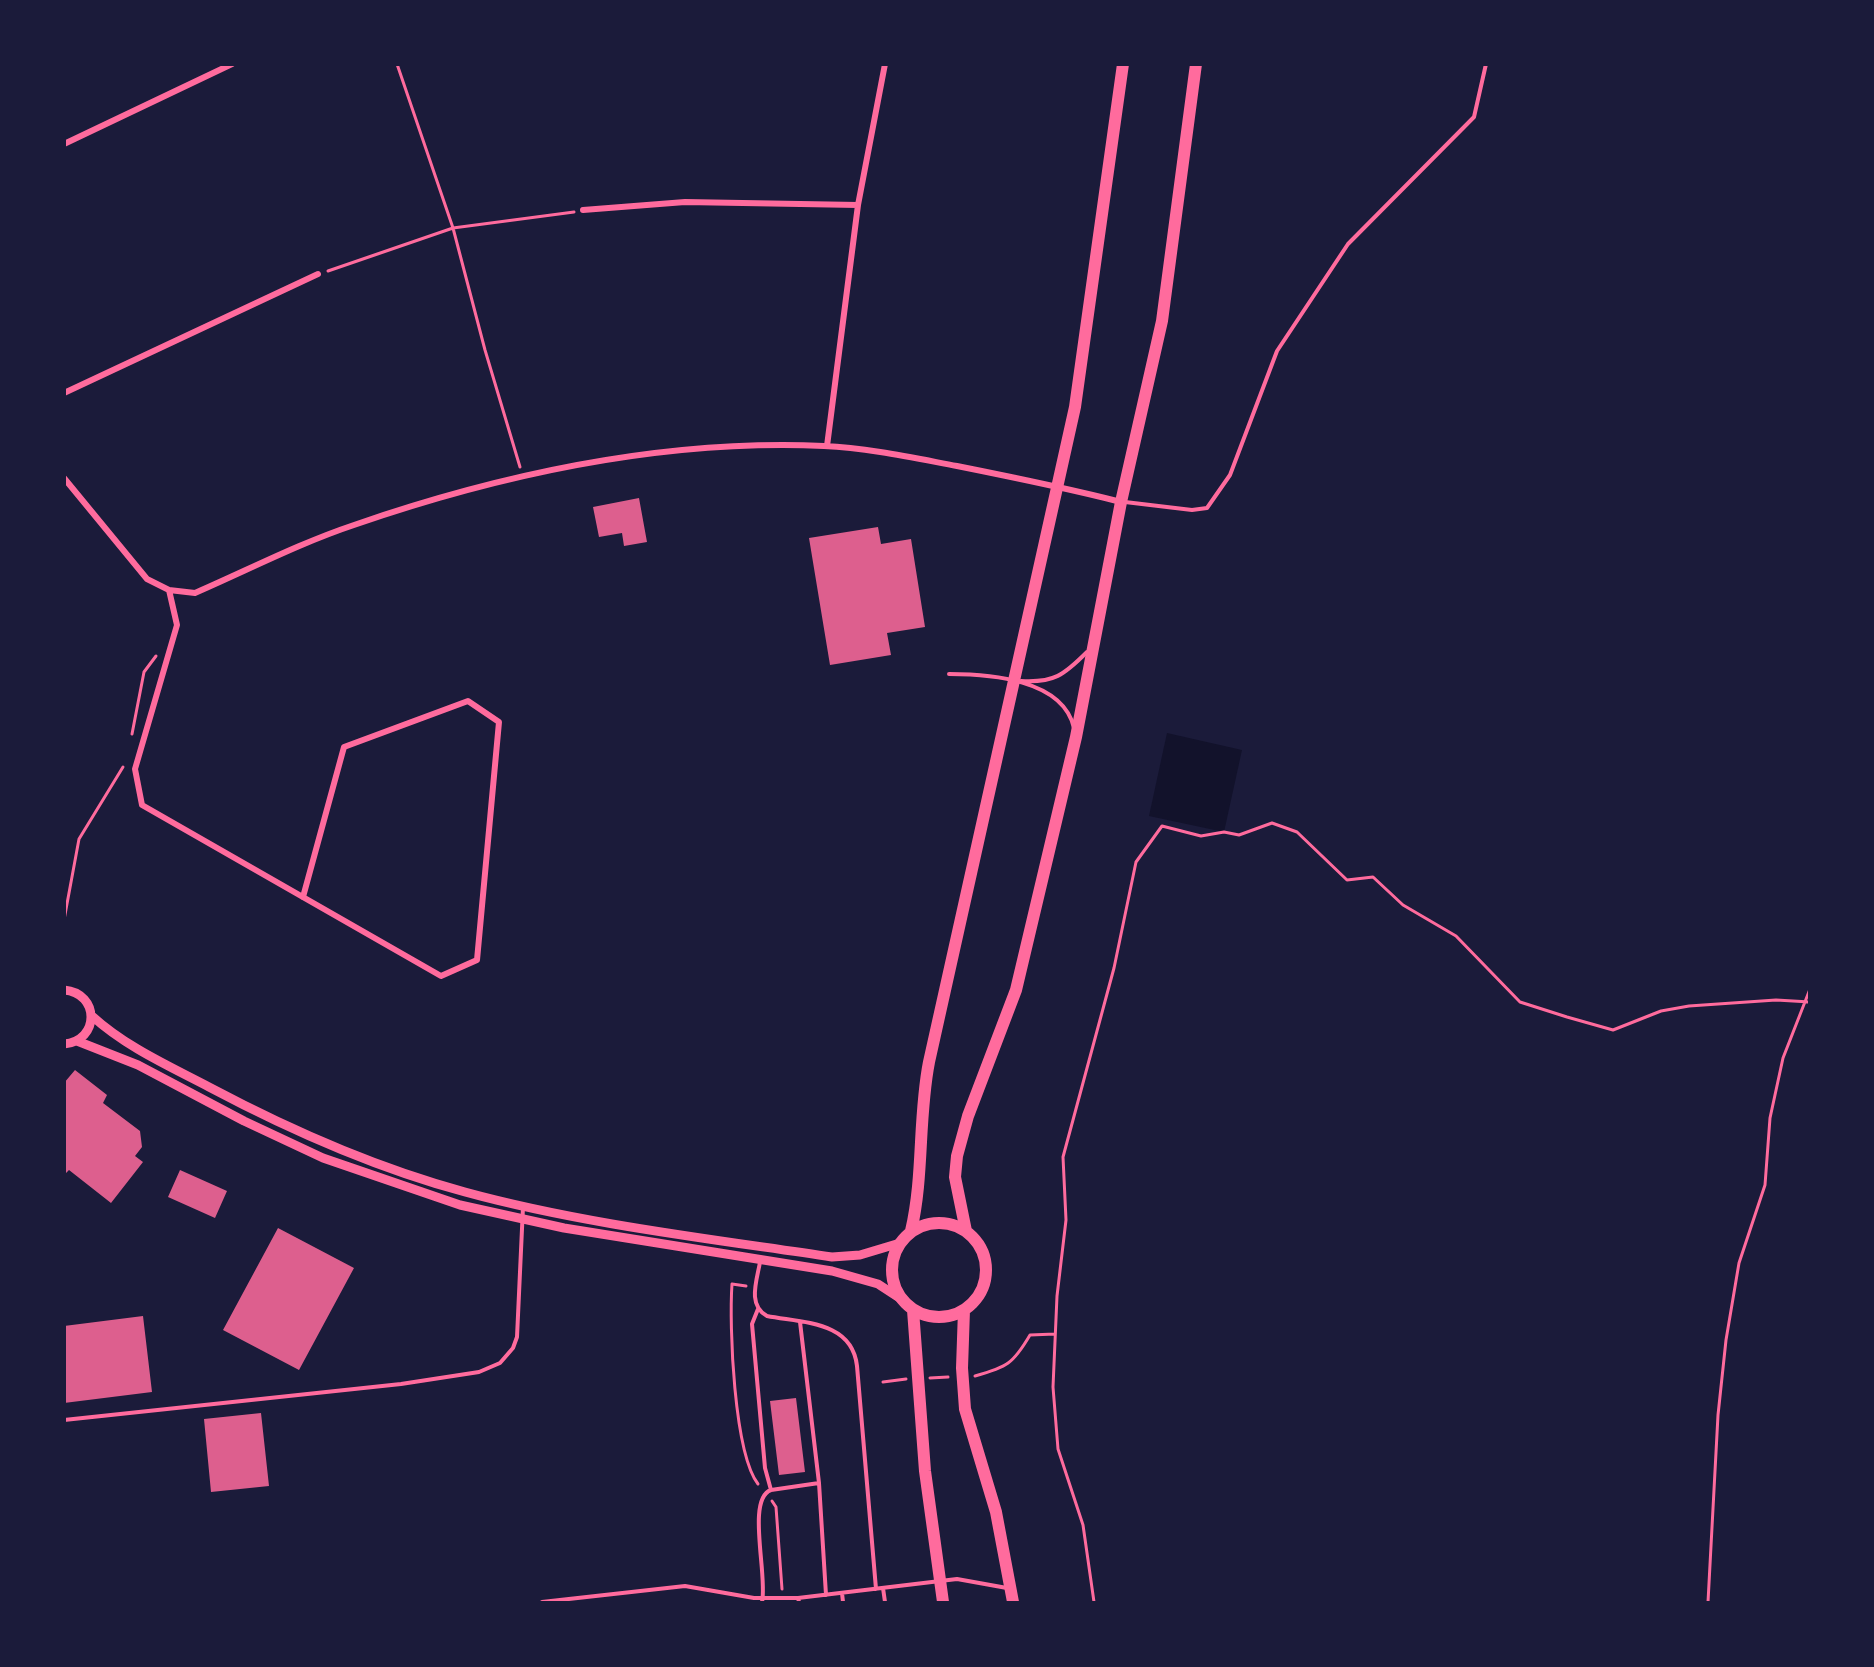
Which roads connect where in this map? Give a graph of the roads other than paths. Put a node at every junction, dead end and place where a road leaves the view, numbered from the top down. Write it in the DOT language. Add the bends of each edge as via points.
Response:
graph roads {
  1 [pos="232,64"];
  2 [pos="885,64"];
  3 [pos="1123,64"];
  4 [pos="1196,64"];
  5 [pos="1486,64"];
  6 [pos="64,144"];
  7 [pos="858,205"];
  8 [pos="583,210"];
  9 [pos="318,274"];
  10 [pos="64,393"];
  11 [pos="827,446"];
  12 [pos="64,478"];
  13 [pos="1056,486"];
  14 [pos="1121,502"];
  15 [pos="169,590"];
  16 [pos="1093,647"];
  17 [pos="949,674"];
  18 [pos="1014,681"];
  19 [pos="1076,737"];
  20 [pos="303,897"];
  21 [pos="64,990"];
  22 [pos="92,1016"];
  23 [pos="77,1041"];
  24 [pos="64,1044"];
  25 [pos="523,1206"];
  26 [pos="523,1220"];
  27 [pos="966,1231"];
  28 [pos="911,1232"];
  29 [pos="900,1243"];
  30 [pos="760,1261"];
  31 [pos="901,1299"];
  32 [pos="758,1309"];
  33 [pos="913,1310"];
  34 [pos="964,1310"];
  35 [pos="800,1322"];
  36 [pos="64,1420"];
  37 [pos="819,1484"];
  38 [pos="771,1490"];
  39 [pos="940,1581"];
  40 [pos="883,1588"];
  41 [pos="876,1589"];
  42 [pos="1011,1589"];
  43 [pos="842,1593"];
  44 [pos="826,1595"];
  45 [pos="798,1600"];
  46 [pos="542,1602"];
  47 [pos="762,1602"];
  48 [pos="843,1602"];
  49 [pos="885,1602"];
  50 [pos="943,1602"];
  51 [pos="1013,1602"];
  1 -- 6 [label="street"];
  2 -- 7 [label="street"];
  3 -- 13 [label="main road" via="1075,407"];
  4 -- 14 [label="main road" via="1162,321"];
  5 -- 14 [label="lane" via="1474,117 1348,244 1277,351 1230,476 1207,508 1192,510"];
  7 -- 8 [label="street" via="685,202"];
  7 -- 11 [label="street"];
  9 -- 10 [label="street"];
  11 -- 13 [label="street"];
  11 -- 15 [label="street" via="758,445 641,454 523,474 352,525 195,593"];
  12 -- 15 [label="street" via="147,579"];
  13 -- 14 [label="street"];
  13 -- 18 [label="main road"];
  14 -- 16 [label="main road"];
  15 -- 20 [label="street" via="177,625 135,770 142,805"];
  16 -- 18 [label="lane" via="1072,668 1044,682"];
  16 -- 19 [label="main road"];
  17 -- 18 [label="lane" via="990,674"];
  18 -- 19 [label="lane" via="1059,702 1072,718"];
  18 -- 28 [label="main road" via="923,1095"];
  19 -- 27 [label="main road" via="1016,990 968,1116 957,1156 955,1177"];
  20 -- 20 [label="street" via="441,976 477,960 499,722 468,701 344,747"];
  21 -- 22 [label="street" via="82,995"];
  22 -- 23 [label="street" via="87,1033"];
  22 -- 25 [label="street" via="108,1031 145,1053 328,1145 464,1192"];
  23 -- 24 [label="street"];
  23 -- 26 [label="street" via="138,1065 323,1158 460,1205"];
  25 -- 26 [label="lane"];
  25 -- 29 [label="street" via="832,1257 860,1255"];
  26 -- 30 [label="street"];
  26 -- 36 [label="lane" via="517,1337 508,1356 492,1368 402,1384"];
  27 -- 28 [label="main road" via="938,1223"];
  27 -- 34 [label="main road" via="977,1242 986,1271 979,1293"];
  28 -- 29 [label="main road"];
  29 -- 31 [label="main road" via="891,1271"];
  30 -- 31 [label="street" via="861,1278 879,1284"];
  30 -- 32 [label="lane" via="755,1301"];
  31 -- 33 [label="main road"];
  32 -- 35 [label="lane" via="767,1316"];
  32 -- 38 [label="lane" via="752,1324 765,1468"];
  33 -- 34 [label="main road" via="930,1316 948,1316"];
  33 -- 39 [label="main road" via="925,1471"];
  34 -- 42 [label="main road" via="965,1408 996,1512"];
  35 -- 37 [label="lane"];
  35 -- 41 [label="lane" via="838,1332 856,1357"];
  37 -- 38 [label="lane"];
  37 -- 44 [label="lane"];
  38 -- 47 [label="lane" via="760,1501 758,1514 765,1578"];
  39 -- 40 [label="lane"];
  39 -- 42 [label="lane" via="977,1581"];
  39 -- 50 [label="main road"];
  40 -- 41 [label="lane"];
  40 -- 49 [label="lane"];
  41 -- 43 [label="lane"];
  42 -- 51 [label="main road"];
  43 -- 44 [label="lane"];
  43 -- 48 [label="lane"];
  44 -- 45 [label="lane"];
  45 -- 46 [label="lane" via="754,1598 685,1586"];
}
